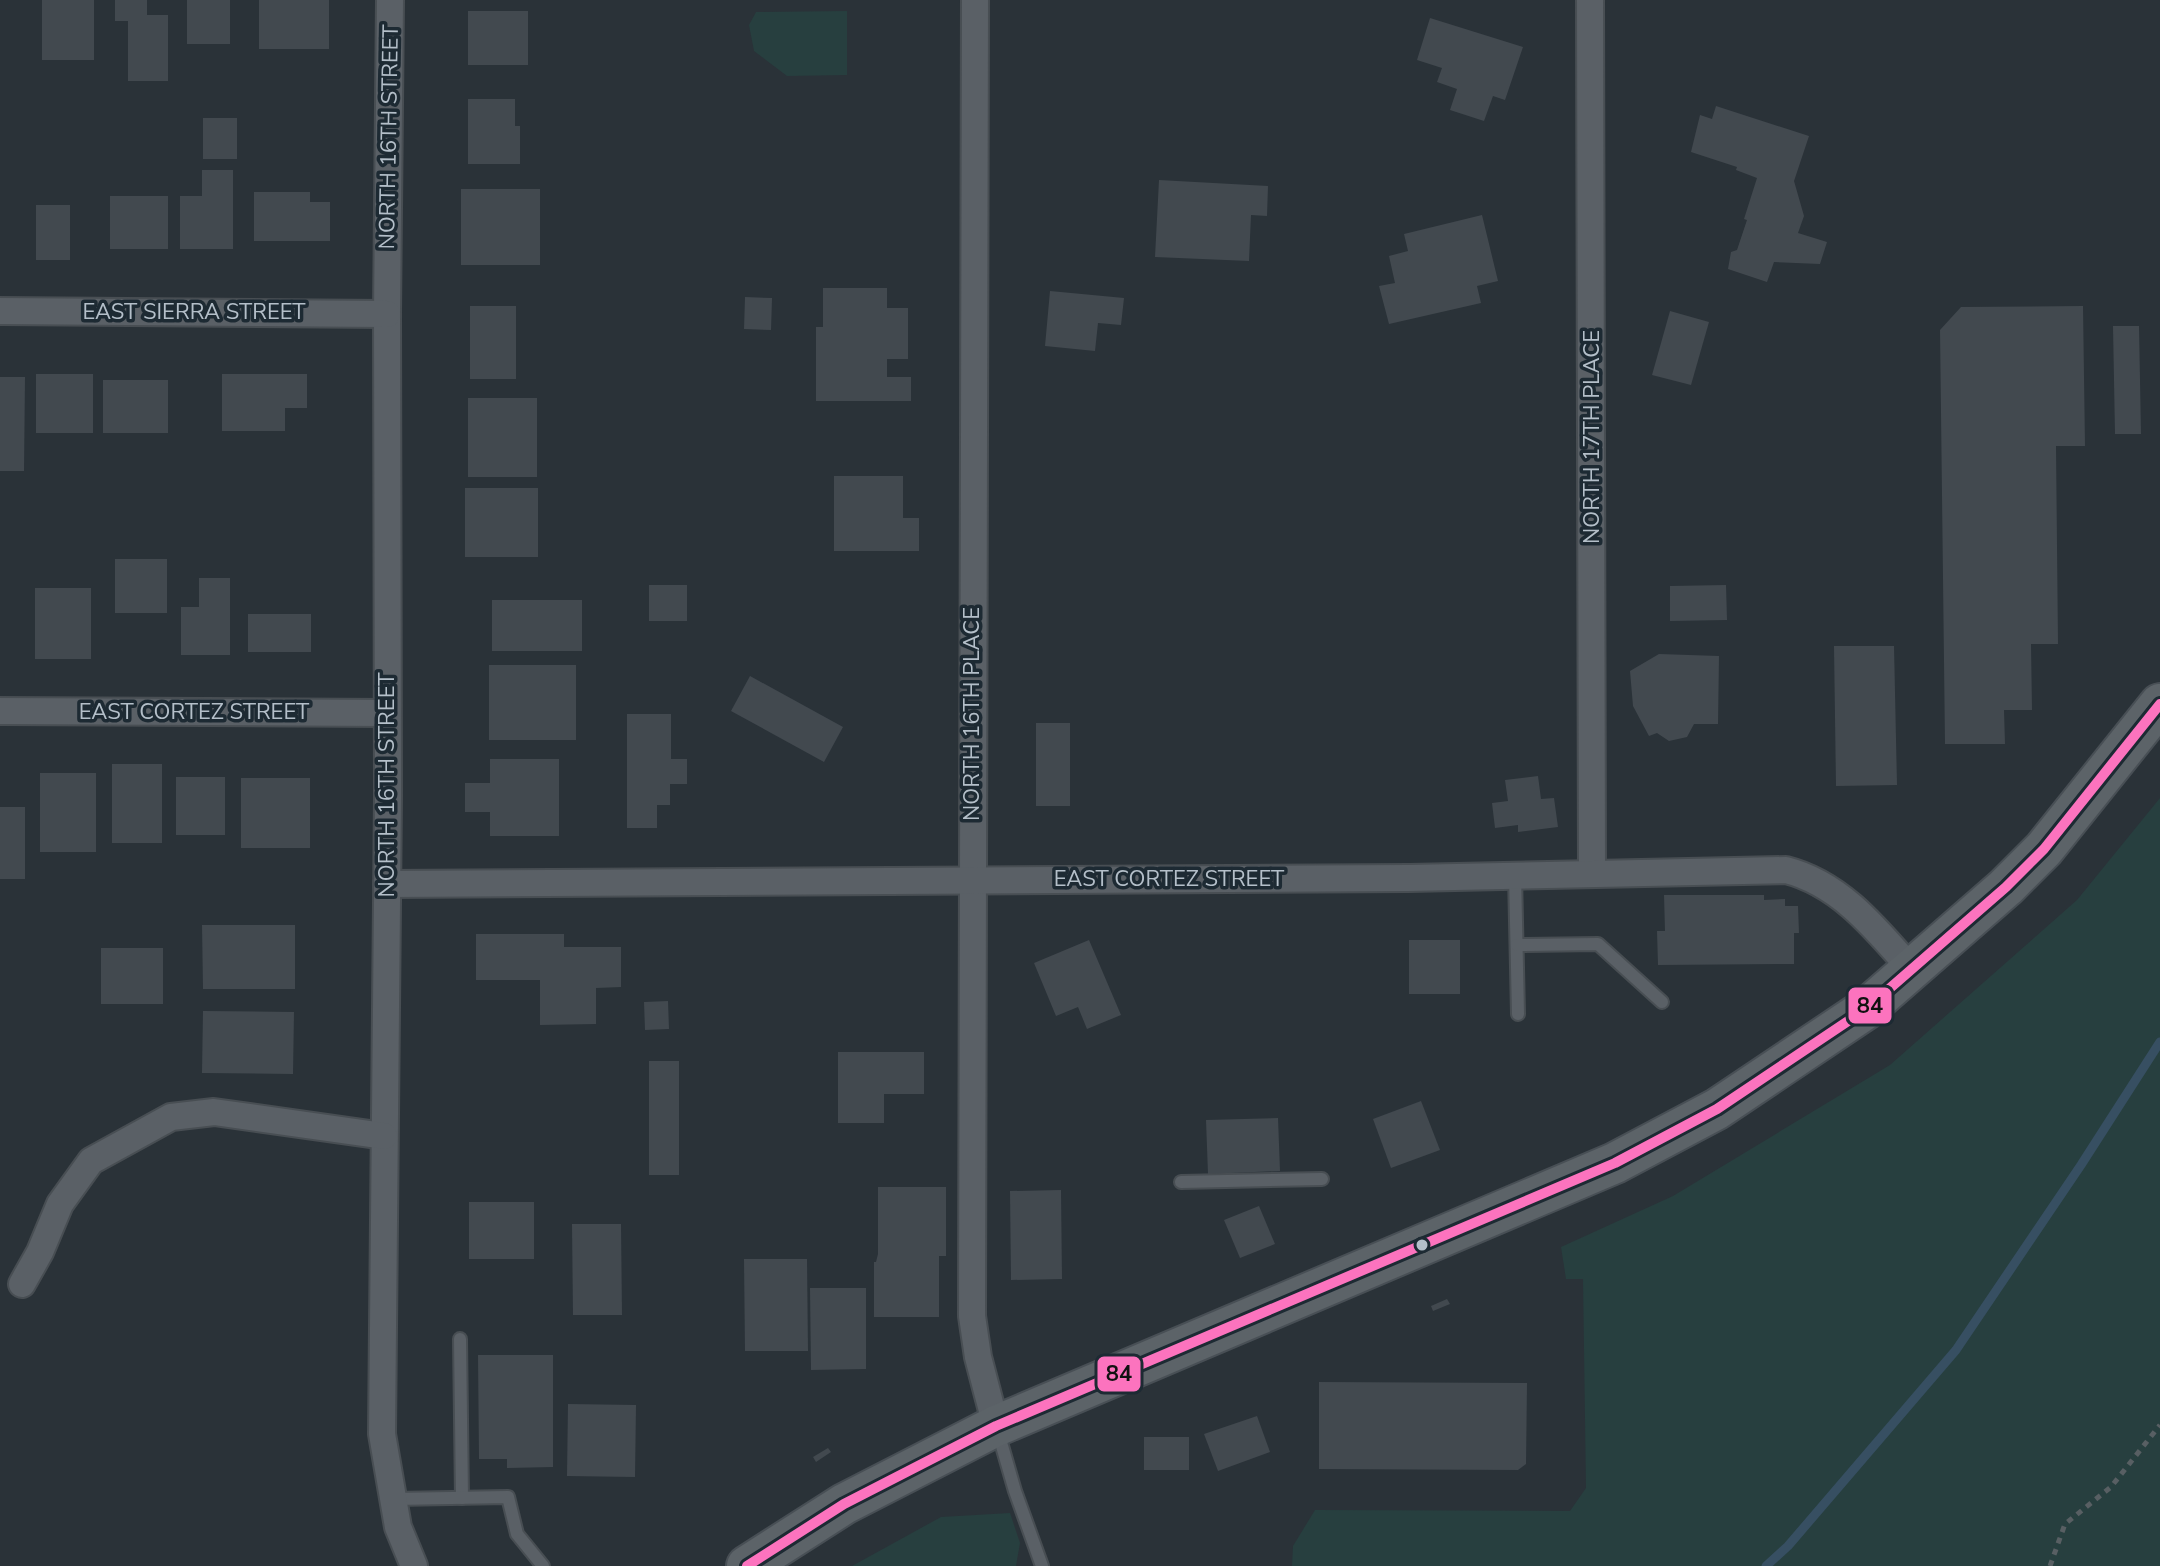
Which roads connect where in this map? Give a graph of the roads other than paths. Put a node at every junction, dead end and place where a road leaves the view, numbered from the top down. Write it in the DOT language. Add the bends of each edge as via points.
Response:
graph roads {
  1 [pos="390,0"];
  2 [pos="975,0"];
  3 [pos="1590,0"];
  4 [pos="0,311"];
  5 [pos="387,314"];
  6 [pos="2160,704"];
  7 [pos="0,711"];
  8 [pos="387,713"];
  9 [pos="1592,874"];
  10 [pos="1515,875"];
  11 [pos="972,880"];
  12 [pos="387,884"];
  13 [pos="1517,945"];
  14 [pos="1913,971"];
  15 [pos="1662,1002"];
  16 [pos="1518,1014"];
  17 [pos="384,1136"];
  18 [pos="1322,1179"];
  19 [pos="1181,1182"];
  20 [pos="22,1284"];
  21 [pos="460,1339"];
  22 [pos="996,1426"];
  23 [pos="462,1498"];
  24 [pos="394,1499"];
  25 [pos="414,1566"];
  26 [pos="543,1566"];
  27 [pos="747,1566"];
  28 [pos="1042,1566"];
  1 -- 5 [label="street, NORTH 16TH STREET"];
  2 -- 11 [label="street, NORTH 16TH PLACE"];
  3 -- 9 [label="street, NORTH 17TH PLACE"];
  4 -- 5 [label="street, EAST SIERRA STREET"];
  5 -- 8 [label="street, NORTH 16TH STREET"];
  6 -- 14 [label="main road" via="2044,849"];
  7 -- 8 [label="street, EAST CORTEZ STREET"];
  8 -- 12 [label="street, NORTH 16TH STREET"];
  9 -- 10 [label="street, EAST CORTEZ STREET"];
  9 -- 14 [label="street, EAST CORTEZ STREET" via="1786,870 1804,875 1826,885 1873,926"];
  10 -- 11 [label="street, EAST CORTEZ STREET"];
  10 -- 13 [label="lane"];
  11 -- 12 [label="street, EAST CORTEZ STREET"];
  11 -- 22 [label="street, NORTH 16TH PLACE" via="972,1316"];
  12 -- 17 [label="street, NORTH 16TH STREET"];
  13 -- 15 [label="lane" via="1598,944"];
  13 -- 16 [label="lane"];
  14 -- 22 [label="main road" via="1757,1084 1615,1163"];
  17 -- 20 [label="street" via="214,1112 171,1117 91,1161 60,1204"];
  17 -- 24 [label="street, NORTH 16TH STREET" via="382,1434"];
  18 -- 19 [label="lane"];
  21 -- 23 [label="lane"];
  22 -- 27 [label="main road" via="844,1504"];
  22 -- 28 [label="lane"];
  23 -- 24 [label="lane"];
  23 -- 26 [label="lane" via="508,1497 517,1534"];
  24 -- 25 [label="street, NORTH 16TH STREET" via="398,1527"];
}
